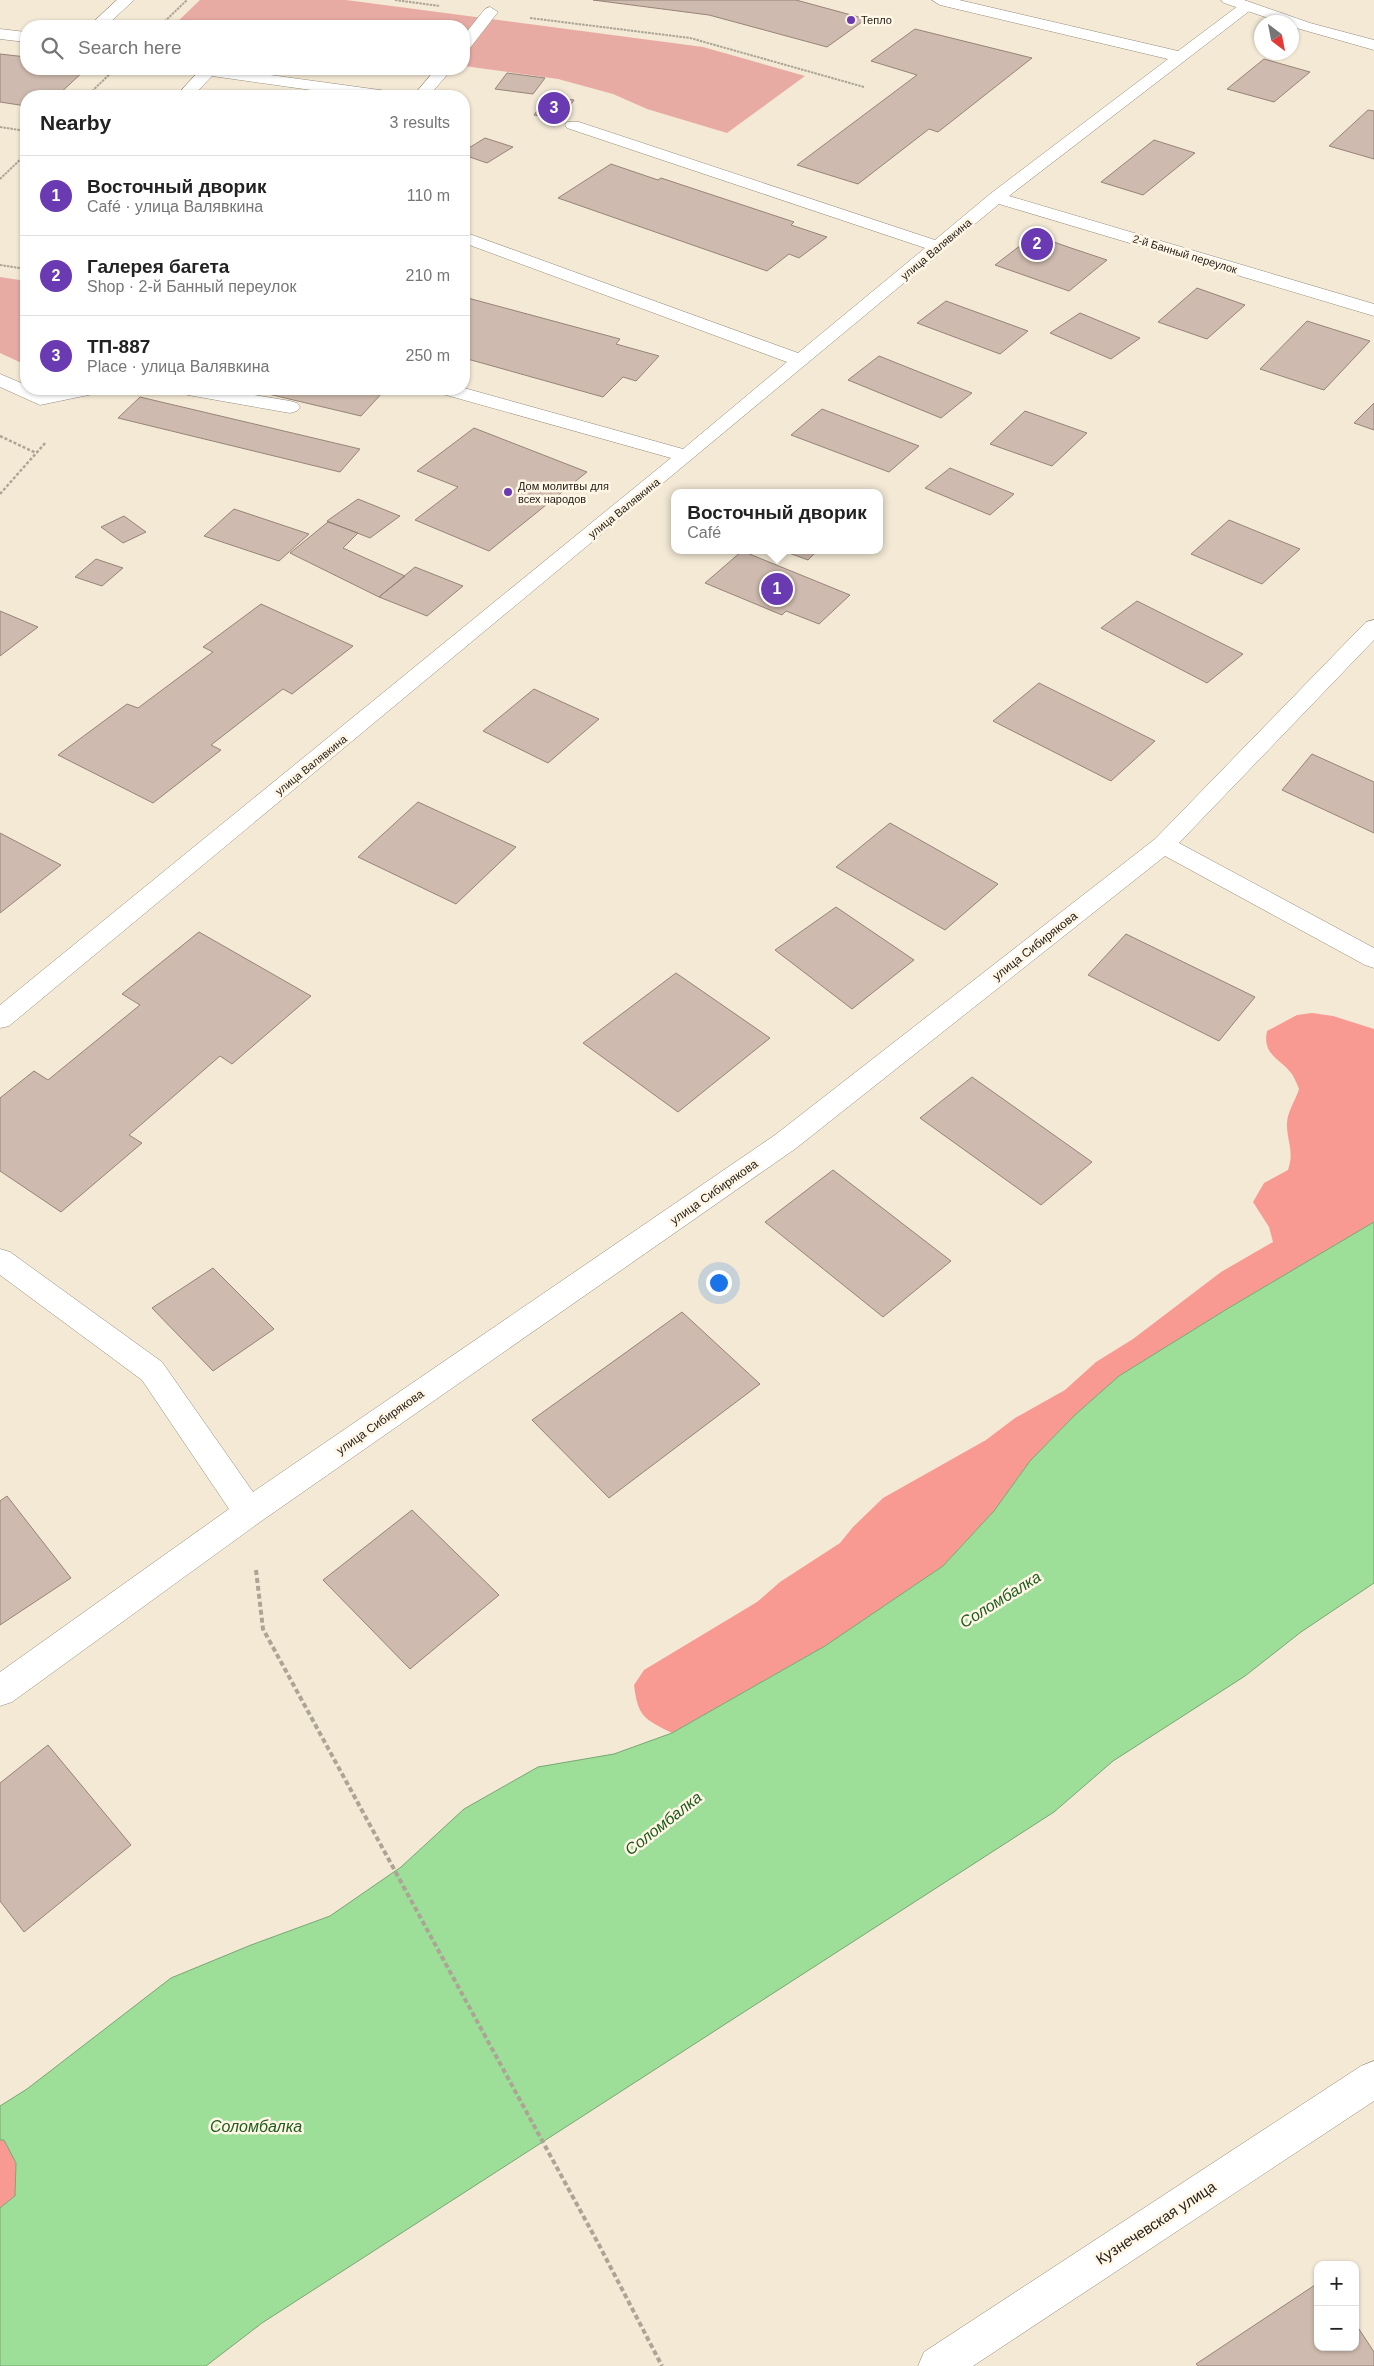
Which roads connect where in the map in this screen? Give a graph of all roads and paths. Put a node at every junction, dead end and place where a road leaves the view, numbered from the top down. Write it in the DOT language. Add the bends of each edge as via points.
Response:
graph roads {
  1 [pos="126,0"];
  2 [pos="187,0"];
  3 [pos="396,0"];
  4 [pos="940,0"];
  5 [pos="1241,1"];
  6 [pos="490,12"];
  7 [pos="104,20"];
  8 [pos="166,20"];
  9 [pos="0,34"];
  10 [pos="20,36"];
  11 [pos="470,37"];
  12 [pos="1374,45"];
  13 [pos="1182,57"];
  14 [pos="109,75"];
  15 [pos="204,75"];
  16 [pos="237,75"];
  17 [pos="439,75"];
  18 [pos="864,87"];
  19 [pos="93,90"];
  20 [pos="190,90"];
  21 [pos="344,90"];
  22 [pos="426,90"];
  23 [pos="573,125"];
  24 [pos="0,127"];
  25 [pos="20,130"];
  26 [pos="20,160"];
  27 [pos="0,180"];
  28 [pos="996,198"];
  29 [pos="470,239"];
  30 [pos="939,247"];
  31 [pos="0,265"];
  32 [pos="20,268"];
  33 [pos="1374,310"];
  34 [pos="801,361"];
  35 [pos="0,380"];
  36 [pos="20,389"];
  37 [pos="33,395"];
  38 [pos="57,395"];
  39 [pos="222,395"];
  40 [pos="467,395"];
  41 [pos="290,407"];
  42 [pos="0,436"];
  43 [pos="43,444"];
  44 [pos="36,453"];
  45 [pos="686,456"];
  46 [pos="0,494"];
  47 [pos="1374,627"];
  48 [pos="1163,845"];
  49 [pos="1374,959"];
  50 [pos="0,1020"];
  51 [pos="0,1260"];
  52 [pos="249,1512"];
  53 [pos="0,1691"];
  54 [pos="1374,2079"];
  55 [pos="662,2366"];
  56 [pos="938,2366"];
  1 -- 7 [label="street"];
  2 -- 8 [label="path"];
  3 -- 6 [label="path"];
  4 -- 13 [label="street"];
  5 -- 12 [label="street" via="1305,26"];
  5 -- 13 [label="street, улица Валявкина"];
  6 -- 11 [label="street"];
  6 -- 18 [label="path" via="690,38"];
  9 -- 10 [label="street"];
  13 -- 28 [label="street, улица Валявкина"];
  14 -- 19 [label="path"];
  15 -- 20 [label="street"];
  16 -- 21 [label="street"];
  17 -- 22 [label="street"];
  23 -- 30 [label="street"];
  24 -- 25 [label="path"];
  26 -- 27 [label="path"];
  28 -- 30 [label="street, улица Валявкина"];
  28 -- 33 [label="street, 2-й Банный переулок"];
  29 -- 34 [label="street"];
  30 -- 34 [label="street, улица Валявкина"];
  31 -- 32 [label="path"];
  34 -- 45 [label="street, улица Валявкина"];
  35 -- 36 [label="street"];
  37 -- 38 [label="street" via="40,398"];
  39 -- 41 [label="street"];
  40 -- 45 [label="street"];
  42 -- 44 [label="path"];
  43 -- 44 [label="path"];
  44 -- 46 [label="path"];
  45 -- 50 [label="street, улица Валявкина"];
  47 -- 48 [label="street, улица Сибирякова"];
  48 -- 49 [label="street"];
  48 -- 52 [label="street, улица Сибирякова" via="785,1142"];
  51 -- 52 [label="street" via="152,1371"];
  52 -- 53 [label="street, улица Сибирякова"];
  52 -- 55 [label="path" via="263,1629"];
  54 -- 56 [label="street, Кузнечевская улица"];
}
